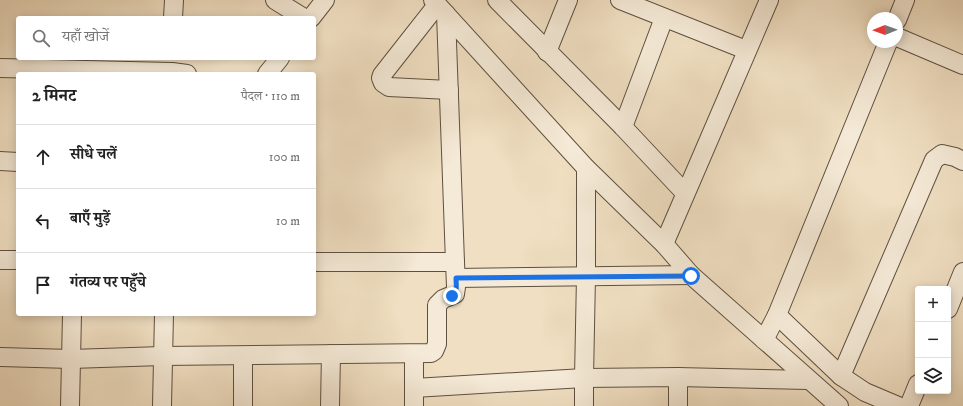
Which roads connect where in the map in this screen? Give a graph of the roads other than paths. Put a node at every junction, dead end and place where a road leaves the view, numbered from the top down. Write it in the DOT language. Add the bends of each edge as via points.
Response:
graph roads {
  1 [pos="174,0"];
  2 [pos="275,0"];
  3 [pos="325,0"];
  4 [pos="497,0"];
  5 [pos="568,0"];
  6 [pos="620,0"];
  7 [pos="769,0"];
  8 [pos="905,0"];
  9 [pos="439,6"];
  10 [pos="900,12"];
  11 [pos="173,16"];
  12 [pos="301,16"];
  13 [pos="313,16"];
  14 [pos="664,18"];
  15 [pos="903,40"];
  16 [pos="886,48"];
  17 [pos="746,50"];
  18 [pos="547,52"];
  19 [pos="278,60"];
  20 [pos="963,65"];
  21 [pos="0,68"];
  22 [pos="177,68"];
  23 [pos="269,72"];
  24 [pos="449,90"];
  25 [pos="623,127"];
  26 [pos="0,161"];
  27 [pos="963,161"];
  28 [pos="16,162"];
  29 [pos="586,168"];
  30 [pos="685,193"];
  31 [pos="664,244"];
  32 [pos="0,260"];
  33 [pos="16,260"];
  34 [pos="316,262"];
  35 [pos="455,270"];
  36 [pos="963,272"];
  37 [pos="586,276"];
  38 [pos="691,276"];
  39 [pos="951,302"];
  40 [pos="777,315"];
  41 [pos="72,316"];
  42 [pos="164,316"];
  43 [pos="764,340"];
  44 [pos="331,354"];
  45 [pos="414,354"];
  46 [pos="162,356"];
  47 [pos="243,356"];
  48 [pos="0,357"];
  49 [pos="71,358"];
  50 [pos="841,376"];
  51 [pos="678,377"];
  52 [pos="584,378"];
  53 [pos="808,380"];
  54 [pos="414,388"];
  55 [pos="915,391"];
  56 [pos="70,406"];
  57 [pos="162,406"];
  58 [pos="243,406"];
  59 [pos="330,406"];
  60 [pos="414,406"];
  61 [pos="584,406"];
  62 [pos="678,406"];
  63 [pos="839,406"];
  64 [pos="898,406"];
  65 [pos="909,406"];
  1 -- 11 [label="street"];
  2 -- 12 [label="street"];
  3 -- 13 [label="street"];
  4 -- 18 [label="street"];
  5 -- 18 [label="street"];
  6 -- 14 [label="street"];
  7 -- 17 [label="street"];
  8 -- 10 [label="street"];
  9 -- 24 [label="street"];
  9 -- 24 [label="street" via="381,78 382,83 389,87"];
  9 -- 29 [label="street"];
  14 -- 17 [label="street"];
  14 -- 25 [label="street"];
  15 -- 20 [label="street"];
  16 -- 40 [label="street"];
  17 -- 30 [label="street"];
  18 -- 25 [label="street"];
  19 -- 23 [label="street"];
  21 -- 22 [label="street"];
  24 -- 35 [label="street"];
  25 -- 30 [label="street"];
  26 -- 28 [label="street"];
  27 -- 50 [label="street" via="942,154 934,160"];
  29 -- 31 [label="street"];
  29 -- 37 [label="street"];
  30 -- 31 [label="street"];
  31 -- 38 [label="street"];
  32 -- 33 [label="street"];
  34 -- 35 [label="street"];
  35 -- 37 [label="street"];
  35 -- 45 [label="street" via="455,294 437,305 436,348 431,353"];
  36 -- 39 [label="street"];
  37 -- 38 [label="street"];
  37 -- 52 [label="street"];
  38 -- 43 [label="street"];
  40 -- 43 [label="street"];
  40 -- 50 [label="street"];
  41 -- 49 [label="street"];
  42 -- 46 [label="street"];
  43 -- 53 [label="street"];
  44 -- 45 [label="street"];
  44 -- 47 [label="street"];
  44 -- 59 [label="street"];
  45 -- 54 [label="street"];
  46 -- 47 [label="street"];
  46 -- 49 [label="street"];
  46 -- 57 [label="street"];
  47 -- 58 [label="street"];
  48 -- 49 [label="street"];
  49 -- 56 [label="street"];
  50 -- 64 [label="street" via="865,392"];
  51 -- 52 [label="street"];
  51 -- 53 [label="street"];
  51 -- 62 [label="street"];
  52 -- 54 [label="street"];
  52 -- 61 [label="street"];
  53 -- 63 [label="street"];
  54 -- 60 [label="street"];
  55 -- 65 [label="street"];
}
